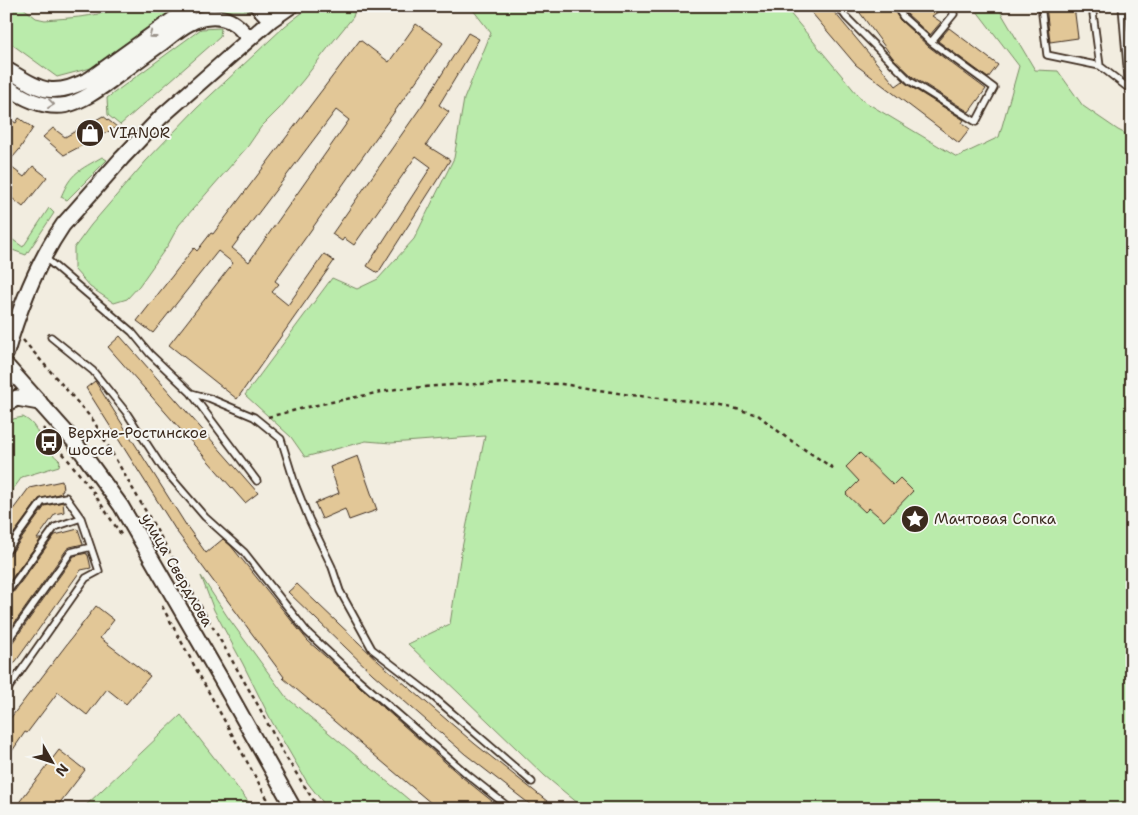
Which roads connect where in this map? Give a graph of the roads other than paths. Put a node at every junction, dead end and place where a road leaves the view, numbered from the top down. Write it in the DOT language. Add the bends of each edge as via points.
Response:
graph roads {
  1 [pos="192,6"];
  2 [pos="257,6"];
  3 [pos="291,6"];
  4 [pos="838,6"];
  5 [pos="896,6"];
  6 [pos="949,6"];
  7 [pos="1041,6"];
  8 [pos="1092,6"];
  9 [pos="1122,6"];
  10 [pos="272,20"];
  11 [pos="249,39"];
  12 [pos="931,42"];
  13 [pos="1100,66"];
  14 [pos="6,69"];
  15 [pos="6,86"];
  16 [pos="1131,90"];
  17 [pos="44,257"];
  18 [pos="10,324"];
  19 [pos="51,337"];
  20 [pos="6,354"];
  21 [pos="6,365"];
  22 [pos="191,394"];
  23 [pos="39,402"];
  24 [pos="6,403"];
  25 [pos="257,480"];
  26 [pos="81,518"];
  27 [pos="91,547"];
  28 [pos="6,552"];
  29 [pos="6,594"];
  30 [pos="6,643"];
  31 [pos="6,692"];
  32 [pos="532,782"];
  33 [pos="294,809"];
  34 [pos="511,809"];
  1 -- 14 [label="street, one-way" via="90,80 75,87 44,90"];
  2 -- 10 [label="street"];
  3 -- 10 [label="street"];
  4 -- 12 [label="lane" via="910,81 976,122 994,88"];
  5 -- 12 [label="lane" via="903,17"];
  6 -- 12 [label="lane" via="954,14"];
  7 -- 13 [label="lane" via="1047,55"];
  8 -- 13 [label="lane"];
  9 -- 16 [label="lane"];
  10 -- 11 [label="street"];
  15 -- 11 [label="street, one-way" via="36,102 66,105 98,90 176,32 199,19 228,20"];
  11 -- 17 [label="street" via="161,117 122,158 63,225"];
  13 -- 16 [label="lane"];
  17 -- 18 [label="street"];
  17 -- 22 [label="lane" via="132,332"];
  18 -- 20 [label="street"];
  19 -- 34 [label="lane" via="93,371 126,412 162,468 205,518 244,552 307,632"];
  21 -- 23 [label="street, улица Свердлова"];
  22 -- 25 [label="lane"];
  22 -- 32 [label="lane" via="254,417 281,439 295,484 340,591 372,649 429,693"];
  23 -- 24 [label="main road" via="17,398"];
  23 -- 33 [label="street, улица Свердлова" via="73,440 121,506"];
  26 -- 27 [label="lane"];
  26 -- 28 [label="lane" via="66,497 42,502"];
  26 -- 29 [label="lane" via="55,527"];
  27 -- 30 [label="lane" via="71,552"];
  27 -- 31 [label="lane" via="99,571 86,578"];
}
